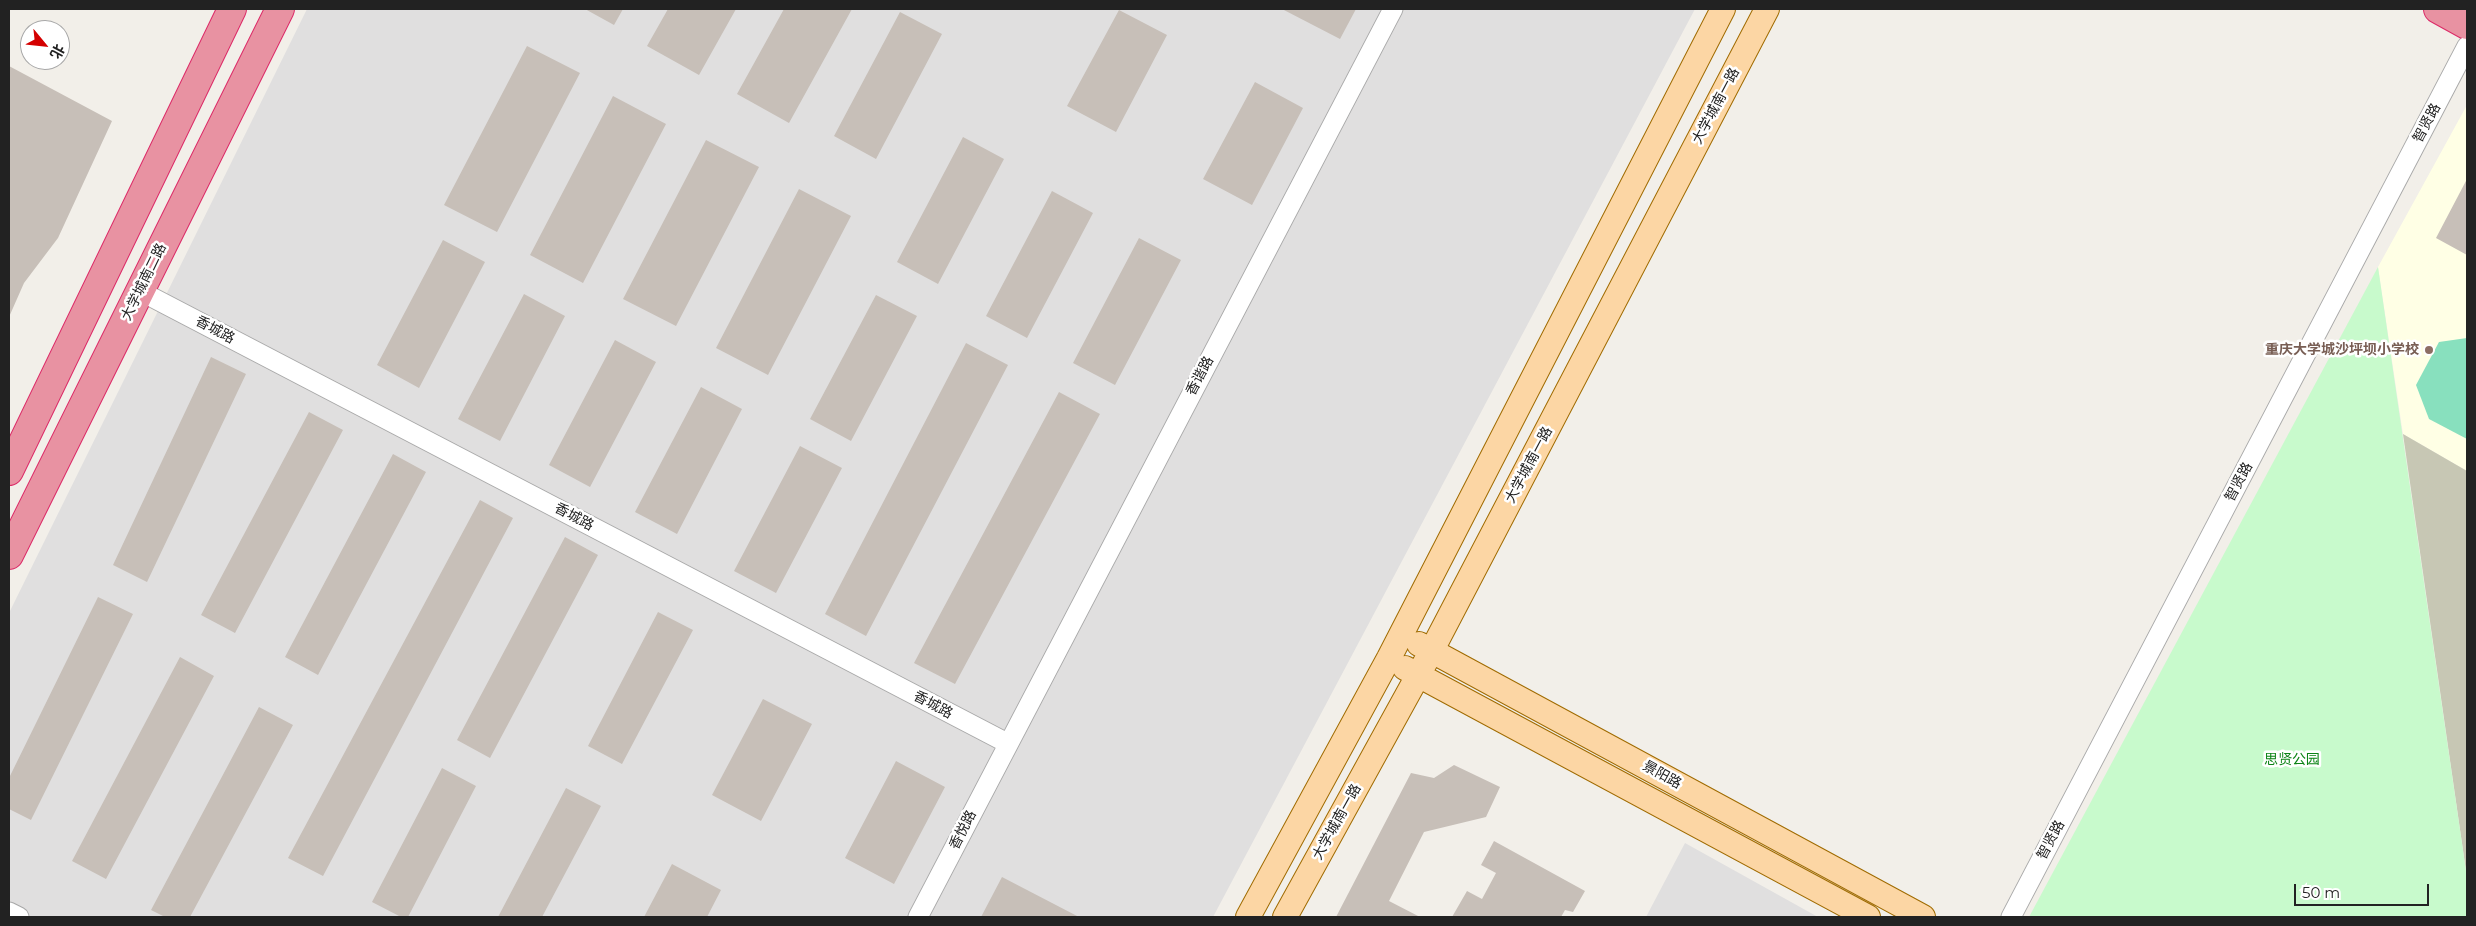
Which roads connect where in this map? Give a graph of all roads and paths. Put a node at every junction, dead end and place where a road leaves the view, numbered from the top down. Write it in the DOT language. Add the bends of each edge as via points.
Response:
graph roads {
  1 [pos="232,9"];
  2 [pos="280,9"];
  3 [pos="1393,9"];
  4 [pos="1723,9"];
  5 [pos="1767,9"];
  6 [pos="2438,9"];
  7 [pos="2467,25"];
  8 [pos="2467,46"];
  9 [pos="140,291"];
  10 [pos="16,439"];
  11 [pos="9,471"];
  12 [pos="9,555"];
  13 [pos="1400,635"];
  14 [pos="1432,650"];
  15 [pos="1388,658"];
  16 [pos="1418,675"];
  17 [pos="1007,744"];
  18 [pos="9,912"];
  19 [pos="18,917"];
  20 [pos="918,917"];
  21 [pos="1248,917"];
  22 [pos="1284,917"];
  23 [pos="1868,917"];
  24 [pos="1923,917"];
  25 [pos="2011,917"];
  1 -- 10 [label="highway"];
  2 -- 9 [label="highway, 大学城南二路"];
  3 -- 17 [label="street, 香谐路"];
  4 -- 13 [label="main road"];
  5 -- 14 [label="main road, 大学城南一路"];
  6 -- 7 [label="highway"];
  8 -- 25 [label="street, 智贤路"];
  9 -- 12 [label="highway, 大学城南二路"];
  9 -- 17 [label="street, 香城路"];
  10 -- 11 [label="highway"];
  13 -- 14 [label="main road, 景阳路"];
  13 -- 15 [label="main road"];
  14 -- 16 [label="main road, 大学城南一路"];
  14 -- 24 [label="main road, 景阳路"];
  15 -- 16 [label="main road, 景阳路"];
  15 -- 21 [label="main road"];
  16 -- 22 [label="main road, 大学城南一路"];
  16 -- 23 [label="main road, 景阳路"];
  17 -- 20 [label="street, 香悦路"];
  18 -- 19 [label="street"];
}
